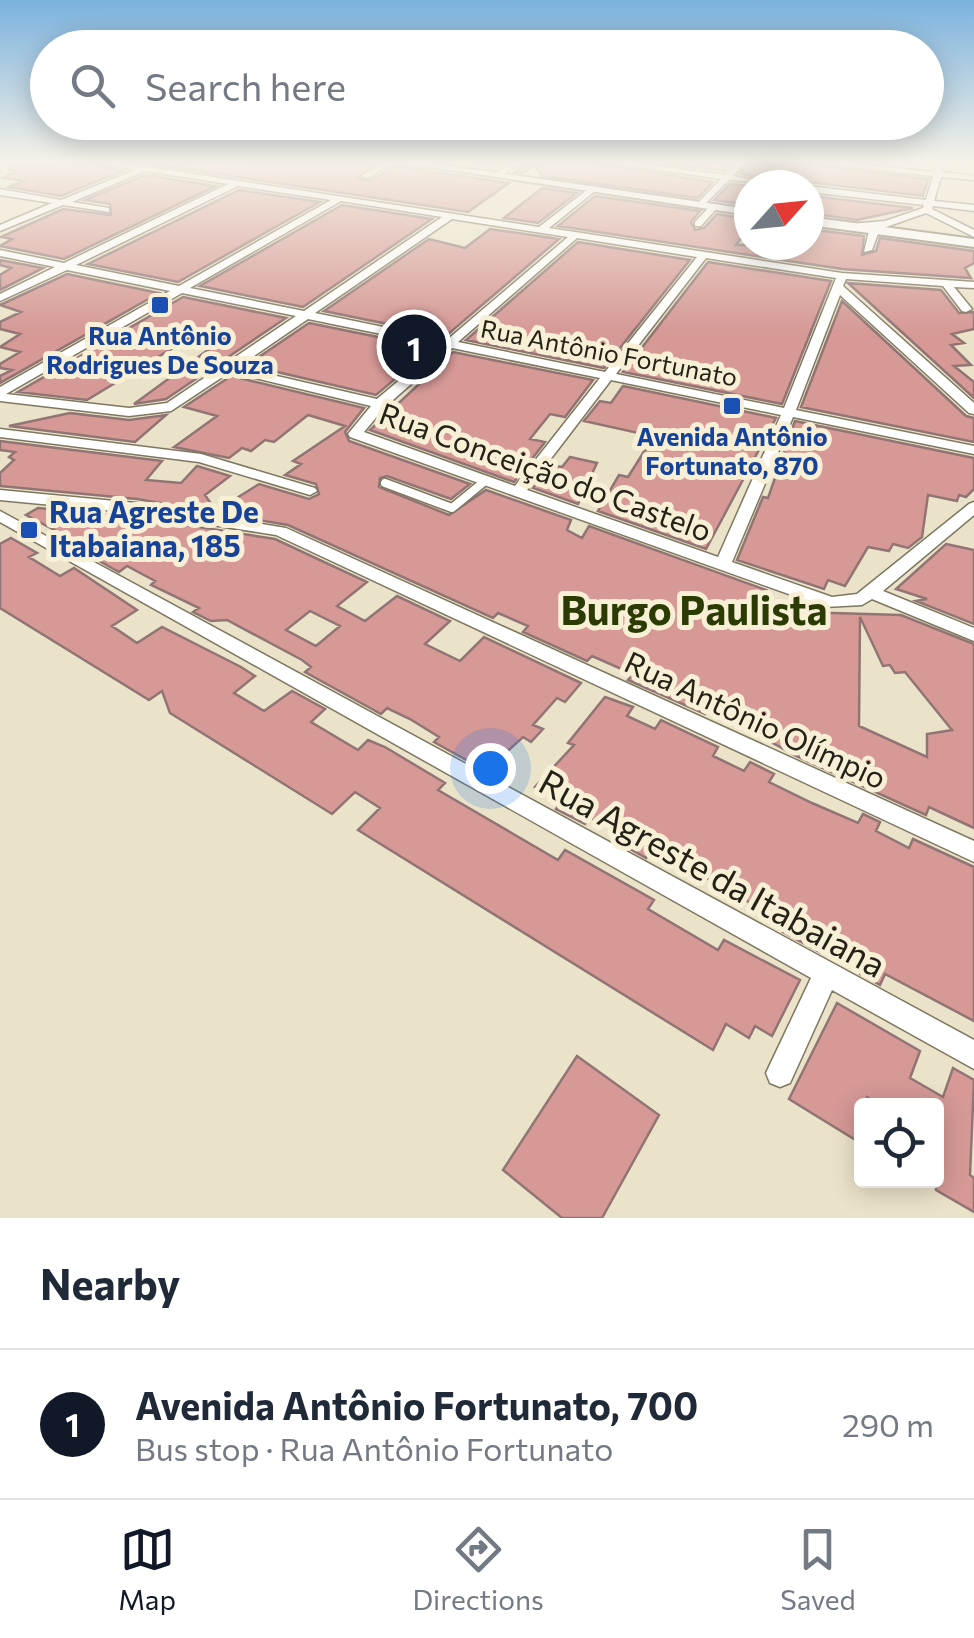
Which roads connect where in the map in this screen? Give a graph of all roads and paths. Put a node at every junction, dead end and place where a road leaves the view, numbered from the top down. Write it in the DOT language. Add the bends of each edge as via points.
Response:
graph roads {
  1 [pos="24,218"];
  2 [pos="166,218"];
  3 [pos="307,218"];
  4 [pos="447,218"];
  5 [pos="462,218"];
  6 [pos="556,218"];
  7 [pos="701,218"];
  8 [pos="902,218"];
  9 [pos="945,218"];
  10 [pos="824,223"];
  11 [pos="698,224"];
  12 [pos="850,227"];
  13 [pos="0,228"];
  14 [pos="541,230"];
  15 [pos="874,231"];
  16 [pos="974,234"];
  17 [pos="574,236"];
  18 [pos="974,243"];
  19 [pos="867,250"];
  20 [pos="0,252"];
  21 [pos="702,255"];
  22 [pos="67,266"];
  23 [pos="840,282"];
  24 [pos="946,283"];
  25 [pos="974,285"];
  26 [pos="184,289"];
  27 [pos="0,298"];
  28 [pos="966,309"];
  29 [pos="306,315"];
  30 [pos="454,344"];
  31 [pos="228,368"];
  32 [pos="610,376"];
  33 [pos="0,394"];
  34 [pos="380,404"];
  35 [pos="974,410"];
  36 [pos="789,412"];
  37 [pos="0,433"];
  38 [pos="974,450"];
  39 [pos="484,481"];
  40 [pos="385,483"];
  41 [pos="310,491"];
  42 [pos="517,492"];
  43 [pos="0,496"];
  44 [pos="974,507"];
  45 [pos="0,516"];
  46 [pos="722,565"];
  47 [pos="870,592"];
  48 [pos="974,635"];
  49 [pos="974,852"];
  50 [pos="826,975"];
  51 [pos="974,1055"];
  52 [pos="780,1073"];
  1 -- 13 [label="street"];
  2 -- 22 [label="street"];
  3 -- 26 [label="street"];
  4 -- 29 [label="street"];
  5 -- 14 [label="street"];
  6 -- 14 [label="street"];
  7 -- 11 [label="street"];
  8 -- 12 [label="street"];
  9 -- 16 [label="street"];
  10 -- 12 [label="street"];
  12 -- 15 [label="street"];
  14 -- 17 [label="street"];
  15 -- 18 [label="street"];
  15 -- 19 [label="street"];
  17 -- 21 [label="street"];
  17 -- 30 [label="street, Rua Conceição do Castelo"];
  20 -- 22 [label="street, Rua Antônio Fortunato"];
  21 -- 23 [label="street"];
  21 -- 32 [label="street"];
  22 -- 26 [label="street, Rua Antônio Fortunato"];
  22 -- 27 [label="street"];
  23 -- 24 [label="street"];
  23 -- 35 [label="street"];
  23 -- 36 [label="street"];
  24 -- 25 [label="street"];
  24 -- 28 [label="street"];
  26 -- 29 [label="street, Rua Antônio Fortunato"];
  26 -- 33 [label="street"];
  29 -- 30 [label="street, Rua Antônio Fortunato"];
  29 -- 31 [label="street"];
  30 -- 32 [label="street, Rua Antônio Fortunato"];
  30 -- 34 [label="street, Rua Conceição do Castelo"];
  31 -- 33 [label="street" via="154,412"];
  31 -- 34 [label="street"];
  32 -- 36 [label="street, Rua Antônio Fortunato"];
  32 -- 42 [label="street"];
  34 -- 39 [label="street, Rua Conceição do Castelo" via="356,430 359,438"];
  36 -- 38 [label="street, Rua Antônio Fortunato"];
  36 -- 46 [label="street"];
  37 -- 41 [label="street" via="201,458"];
  39 -- 40 [label="lane" via="456,508"];
  39 -- 42 [label="street, Rua Conceição do Castelo"];
  42 -- 46 [label="street, Rua Conceição do Castelo"];
  43 -- 49 [label="street, Rua Antônio Olímpio" via="280,531"];
  44 -- 47 [label="street, Rua Conceição do Castelo"];
  45 -- 50 [label="street, Rua Agreste da Itabaiana"];
  46 -- 47 [label="street, Rua Conceição do Castelo" via="831,604"];
  47 -- 48 [label="street"];
  50 -- 51 [label="street, Rua Agreste da Itabaiana"];
  50 -- 52 [label="street"];
}
